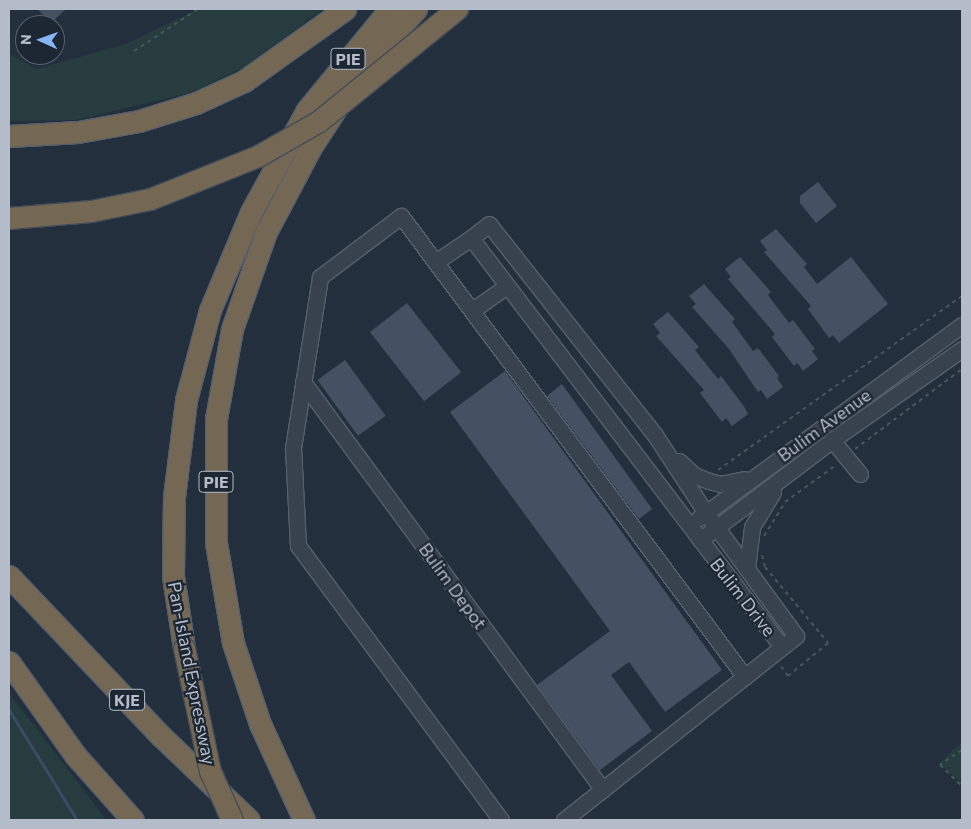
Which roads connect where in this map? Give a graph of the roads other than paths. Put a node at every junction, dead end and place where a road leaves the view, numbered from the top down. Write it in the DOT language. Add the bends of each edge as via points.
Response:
graph roads {
  1 [pos="345,9"];
  2 [pos="390,9"];
  3 [pos="416,9"];
  4 [pos="457,9"];
  5 [pos="9,136"];
  6 [pos="9,218"];
  7 [pos="470,238"];
  8 [pos="437,261"];
  9 [pos="505,287"];
  10 [pos="474,309"];
  11 [pos="962,325"];
  12 [pos="962,348"];
  13 [pos="303,382"];
  14 [pos="655,435"];
  15 [pos="832,440"];
  16 [pos="860,474"];
  17 [pos="754,476"];
  18 [pos="782,480"];
  19 [pos="706,513"];
  20 [pos="688,526"];
  21 [pos="716,527"];
  22 [pos="700,540"];
  23 [pos="747,568"];
  24 [pos="9,576"];
  25 [pos="777,651"];
  26 [pos="9,662"];
  27 [pos="745,678"];
  28 [pos="603,790"];
  29 [pos="134,820"];
  30 [pos="232,820"];
  31 [pos="249,820"];
  32 [pos="304,820"];
  33 [pos="501,820"];
  34 [pos="564,820"];
  1 -- 5 [label="highway" via="244,81 196,103 139,121 78,132"];
  2 -- 30 [label="highway, Pan-Island Expressway / PIE, bridge" via="307,110 255,204 210,310 186,400 174,497 173,576 184,648 210,771"];
  3 -- 32 [label="highway, PIE" via="365,64 311,147 266,232 232,329 216,419 216,542 233,643 260,724"];
  4 -- 6 [label="highway, bridge" via="319,121 258,156 150,199 91,211"];
  7 -- 8 [label="street"];
  7 -- 9 [label="street, Bulim Drive"];
  7 -- 14 [label="street, Bulim Drive" via="489,224"];
  8 -- 10 [label="street"];
  8 -- 13 [label="street" via="401,216 320,277"];
  9 -- 10 [label="street"];
  9 -- 20 [label="street, Bulim Drive"];
  10 -- 27 [label="street"];
  11 -- 17 [label="street, Bulim Avenue"];
  12 -- 15 [label="street, Bulim Avenue"];
  13 -- 28 [label="street, Bulim Depot"];
  13 -- 33 [label="street" via="293,448 298,546"];
  14 -- 17 [label="street" via="694,476 720,484"];
  14 -- 19 [label="street, Bulim Drive"];
  15 -- 16 [label="street"];
  15 -- 18 [label="street, Bulim Avenue"];
  17 -- 19 [label="street, Bulim Avenue"];
  18 -- 21 [label="street, Bulim Avenue"];
  18 -- 23 [label="street" via="752,527"];
  19 -- 20 [label="street, Bulim Avenue"];
  19 -- 21 [label="street, Bulim Drive"];
  20 -- 22 [label="street, Bulim Drive"];
  21 -- 22 [label="street, Bulim Avenue"];
  21 -- 23 [label="street, Bulim Drive"];
  22 -- 25 [label="street, Bulim Drive"];
  23 -- 25 [label="street, Bulim Drive" via="796,636"];
  24 -- 31 [label="highway, KJE" via="162,737"];
  25 -- 27 [label="street"];
  26 -- 29 [label="highway" via="75,755"];
  27 -- 28 [label="street"];
  28 -- 34 [label="street"];
}
